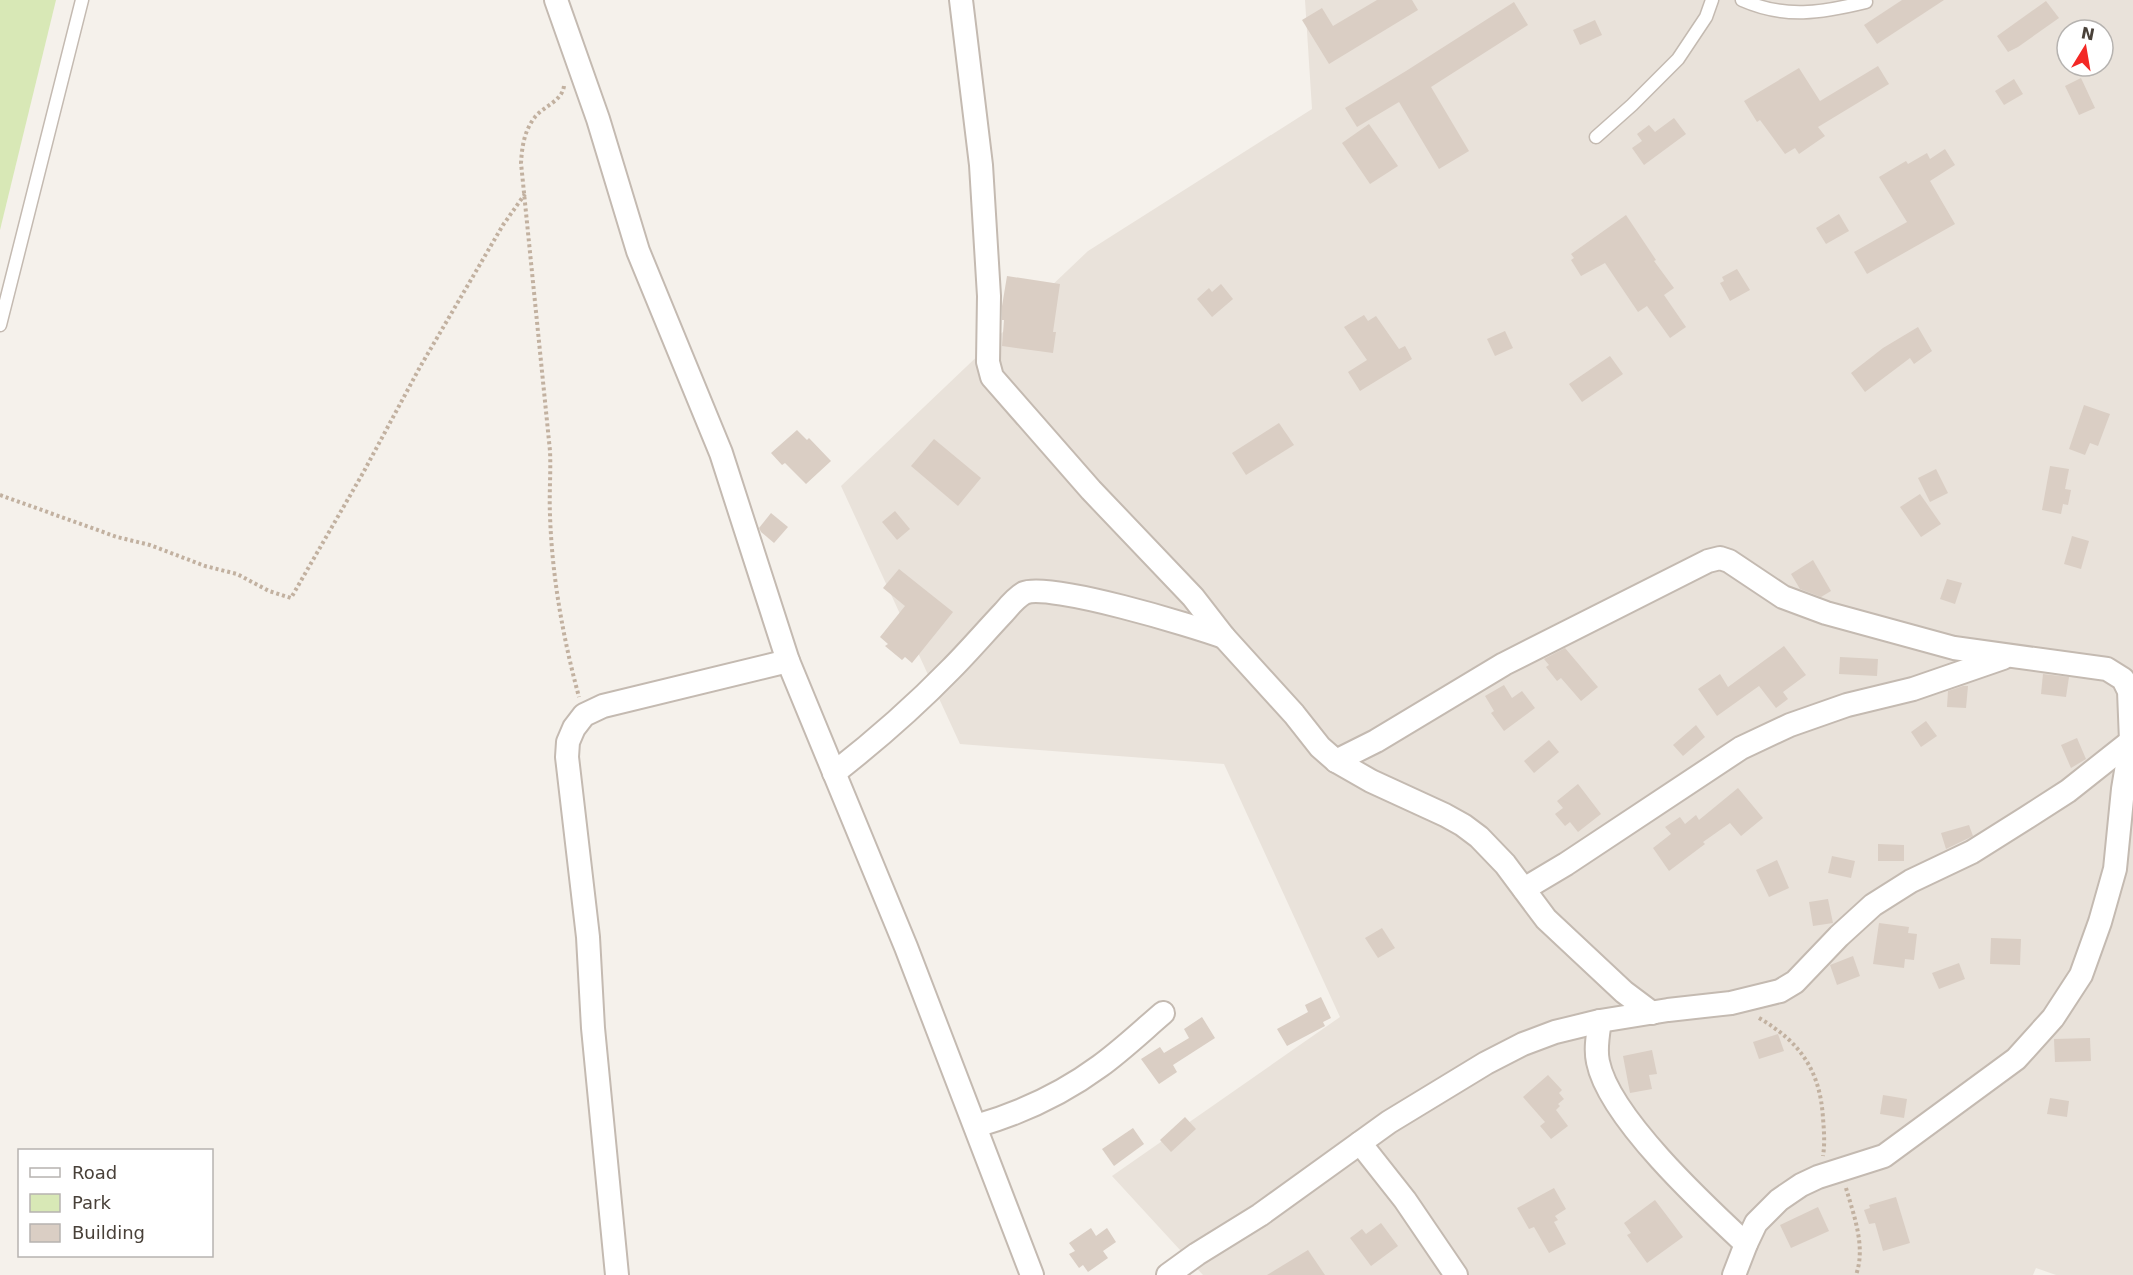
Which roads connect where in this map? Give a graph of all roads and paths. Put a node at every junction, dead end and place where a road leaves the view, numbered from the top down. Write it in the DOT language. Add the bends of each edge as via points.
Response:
graph roads {
  1 [pos="82,0"];
  2 [pos="556,0"];
  3 [pos="961,0"];
  4 [pos="1712,0"];
  5 [pos="1742,0"];
  6 [pos="1866,3"];
  7 [pos="564,83"];
  8 [pos="1596,137"];
  9 [pos="525,194"];
  10 [pos="0,325"];
  11 [pos="0,495"];
  12 [pos="1224,637"];
  13 [pos="2008,656"];
  14 [pos="788,661"];
  15 [pos="584,715"];
  16 [pos="2131,741"];
  17 [pos="1336,761"];
  18 [pos="834,773"];
  19 [pos="1524,889"];
  20 [pos="1731,1003"];
  21 [pos="1163,1013"];
  22 [pos="1652,1013"];
  23 [pos="1600,1021"];
  24 [pos="976,1126"];
  25 [pos="1360,1143"];
  26 [pos="1840,1171"];
  27 [pos="1818,1177"];
  28 [pos="1746,1244"];
  29 [pos="616,1275"];
  30 [pos="1032,1275"];
  31 [pos="1168,1275"];
  32 [pos="1455,1275"];
  33 [pos="1734,1275"];
  34 [pos="1856,1275"];
  1 -- 10 [label="lane"];
  2 -- 14 [label="street" via="638,251 721,453"];
  3 -- 12 [label="street" via="981,165 989,296 988,362 992,377 1091,490 1193,597"];
  4 -- 8 [label="lane" via="1706,17 1678,59"];
  5 -- 6 [label="lane" via="1759,8 1807,14"];
  7 -- 9 [label="path" via="560,96 533,119 526,133 522,146"];
  9 -- 11 [label="path" via="502,225 291,598 237,574"];
  9 -- 15 [label="path" via="550,451 554,560 566,645"];
  12 -- 17 [label="street"];
  12 -- 18 [label="street" via="1056,593 1024,594 889,728"];
  13 -- 16 [label="street" via="2107,669 2123,679 2129,691"];
  13 -- 17 [label="street" via="1954,648 1826,613 1783,597 1720,558 1504,664"];
  13 -- 19 [label="street" via="1913,689 1847,705 1741,748"];
  14 -- 15 [label="street" via="603,706"];
  14 -- 18 [label="street"];
  15 -- 29 [label="street" via="568,742 568,777 588,937"];
  16 -- 20 [label="street" via="2026,819 1873,905 1795,982 1780,991"];
  16 -- 26 [label="street" via="2115,869 2080,975 2054,1018 2016,1059 1884,1156"];
  17 -- 19 [label="street" via="1463,825 1505,864"];
  18 -- 24 [label="street"];
  19 -- 22 [label="street" via="1546,919"];
  20 -- 22 [label="street"];
  20 -- 27 [label="path" via="1785,1035 1813,1070 1823,1110 1824,1150"];
  21 -- 24 [label="street" via="1100,1066 1064,1089 1026,1109"];
  22 -- 23 [label="street"];
  23 -- 25 [label="street" via="1555,1032 1495,1058"];
  23 -- 28 [label="street" via="1597,1060 1614,1097 1632,1124 1691,1192"];
  24 -- 30 [label="street"];
  25 -- 31 [label="street"];
  25 -- 32 [label="street" via="1405,1200"];
  26 -- 27 [label="street"];
  26 -- 34 [label="path" via="1856,1222 1861,1262"];
  27 -- 28 [label="street" via="1764,1213"];
  28 -- 33 [label="street"];
}
